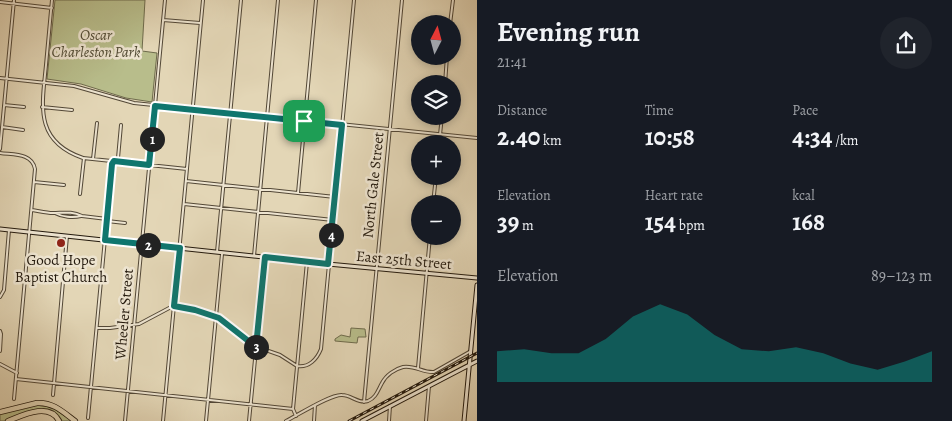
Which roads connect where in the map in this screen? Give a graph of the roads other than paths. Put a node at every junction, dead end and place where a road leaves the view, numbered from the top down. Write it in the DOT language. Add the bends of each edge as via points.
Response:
graph roads {
  1 [pos="14,0"];
  2 [pos="52,0"];
  3 [pos="165,0"];
  4 [pos="203,0"];
  5 [pos="241,0"];
  6 [pos="278,0"];
  7 [pos="316,0"];
  8 [pos="354,0"];
  9 [pos="402,0"];
  10 [pos="453,0"];
  11 [pos="0,2"];
  12 [pos="14,4"];
  13 [pos="52,8"];
  14 [pos="451,15"];
  15 [pos="163,20"];
  16 [pos="201,23"];
  17 [pos="0,78"];
  18 [pos="7,79"];
  19 [pos="44,83"];
  20 [pos="4,105"];
  21 [pos="155,106"];
  22 [pos="24,107"];
  23 [pos="42,107"];
  24 [pos="193,109"];
  25 [pos="72,110"];
  26 [pos="230,113"];
  27 [pos="267,117"];
  28 [pos="304,121"];
  29 [pos="97,123"];
  30 [pos="121,125"];
  31 [pos="342,125"];
  32 [pos="441,125"];
  33 [pos="2,127"];
  34 [pos="23,130"];
  35 [pos="390,130"];
  36 [pos="440,134"];
  37 [pos="477,138"];
  38 [pos="0,149"];
  39 [pos="0,154"];
  40 [pos="84,158"];
  41 [pos="93,159"];
  42 [pos="115,161"];
  43 [pos="149,165"];
  44 [pos="187,169"];
  45 [pos="186,181"];
  46 [pos="34,182"];
  47 [pos="64,185"];
  48 [pos="223,185"];
  49 [pos="260,189"];
  50 [pos="298,193"];
  51 [pos="80,194"];
  52 [pos="335,197"];
  53 [pos="184,204"];
  54 [pos="221,208"];
  55 [pos="32,210"];
  56 [pos="258,212"];
  57 [pos="107,220"];
  58 [pos="333,220"];
  59 [pos="125,223"];
  60 [pos="0,229"];
  61 [pos="9,230"];
  62 [pos="30,232"];
  63 [pos="67,236"];
  64 [pos="105,240"];
  65 [pos="142,244"];
  66 [pos="429,245"];
  67 [pos="180,248"];
  68 [pos="217,252"];
  69 [pos="222,253"];
  70 [pos="254,256"];
  71 [pos="265,257"];
  72 [pos="307,262"];
  73 [pos="328,264"];
  74 [pos="376,269"];
  75 [pos="427,274"];
  76 [pos="477,278"];
  77 [pos="477,285"];
  78 [pos="0,297"];
  79 [pos="174,306"];
  80 [pos="216,317"];
  81 [pos="134,324"];
  82 [pos="96,328"];
  83 [pos="0,331"];
  84 [pos="256,347"];
  85 [pos="0,351"];
  86 [pos="471,351"];
  87 [pos="477,361"];
  88 [pos="0,364"];
  89 [pos="470,364"];
  90 [pos="297,366"];
  91 [pos="418,368"];
  92 [pos="17,373"];
  93 [pos="16,379"];
  94 [pos="54,384"];
  95 [pos="429,386"];
  96 [pos="91,387"];
  97 [pos="128,391"];
  98 [pos="53,395"];
  99 [pos="166,396"];
  100 [pos="14,399"];
  101 [pos="208,400"];
  102 [pos="364,402"];
  103 [pos="251,404"];
  104 [pos="315,406"];
  105 [pos="390,406"];
  106 [pos="293,409"];
  107 [pos="0,411"];
  108 [pos="296,416"];
  109 [pos="88,418"];
  110 [pos="8,421"];
  111 [pos="59,421"];
  112 [pos="75,421"];
  113 [pos="126,421"];
  114 [pos="163,421"];
  115 [pos="206,421"];
  116 [pos="249,421"];
  117 [pos="286,421"];
  118 [pos="314,421"];
  119 [pos="362,421"];
  120 [pos="388,421"];
  121 [pos="426,421"];
  122 [pos="464,421"];
  1 -- 12 [label="street"];
  2 -- 13 [label="street"];
  3 -- 15 [label="street, Wheeler Street"];
  4 -- 16 [label="street"];
  5 -- 26 [label="street"];
  6 -- 27 [label="street"];
  7 -- 28 [label="street"];
  8 -- 31 [label="street"];
  9 -- 35 [label="street, North Gale Street"];
  10 -- 14 [label="street"];
  11 -- 12 [label="street"];
  12 -- 13 [label="street"];
  12 -- 18 [label="street"];
  13 -- 19 [label="street"];
  15 -- 16 [label="street"];
  15 -- 21 [label="street, Wheeler Street"];
  16 -- 24 [label="street"];
  17 -- 18 [label="street"];
  18 -- 19 [label="street"];
  18 -- 20 [label="street"];
  19 -- 21 [label="street" via="74,86 130,103"];
  19 -- 23 [label="street"];
  20 -- 22 [label="street"];
  20 -- 33 [label="street"];
  21 -- 24 [label="street"];
  21 -- 43 [label="street, Wheeler Street"];
  23 -- 25 [label="street"];
  23 -- 40 [label="street" via="50,134 68,151"];
  24 -- 26 [label="street"];
  24 -- 44 [label="street"];
  26 -- 27 [label="street"];
  26 -- 48 [label="street"];
  27 -- 28 [label="street"];
  27 -- 49 [label="street"];
  28 -- 31 [label="street"];
  28 -- 50 [label="street"];
  29 -- 41 [label="street"];
  30 -- 42 [label="street"];
  31 -- 35 [label="street"];
  31 -- 52 [label="street"];
  32 -- 36 [label="street"];
  33 -- 34 [label="street"];
  33 -- 38 [label="street"];
  35 -- 36 [label="street"];
  35 -- 74 [label="street, North Gale Street"];
  36 -- 37 [label="street"];
  39 -- 46 [label="street" via="30,158 35,167"];
  40 -- 41 [label="street"];
  40 -- 51 [label="street"];
  41 -- 42 [label="street"];
  42 -- 43 [label="street"];
  42 -- 57 [label="street"];
  43 -- 44 [label="street"];
  43 -- 65 [label="street, Wheeler Street"];
  44 -- 45 [label="street"];
  45 -- 48 [label="street"];
  45 -- 53 [label="street"];
  46 -- 47 [label="street"];
  46 -- 55 [label="street"];
  48 -- 49 [label="street"];
  48 -- 54 [label="street"];
  49 -- 50 [label="street"];
  49 -- 56 [label="street"];
  50 -- 52 [label="street"];
  52 -- 58 [label="street"];
  53 -- 54 [label="street"];
  53 -- 67 [label="street"];
  54 -- 56 [label="street"];
  54 -- 68 [label="street"];
  55 -- 57 [label="street"];
  55 -- 62 [label="street"];
  56 -- 58 [label="street"];
  56 -- 70 [label="street"];
  57 -- 59 [label="street"];
  57 -- 64 [label="street"];
  58 -- 73 [label="street"];
  60 -- 61 [label="street, East 25th Street"];
  61 -- 62 [label="street, East 25th Street"];
  61 -- 78 [label="street" via="4,290"];
  62 -- 63 [label="street, East 25th Street"];
  62 -- 92 [label="street"];
  63 -- 64 [label="street, East 25th Street"];
  63 -- 94 [label="street"];
  64 -- 65 [label="street, East 25th Street"];
  64 -- 82 [label="street"];
  65 -- 67 [label="street, East 25th Street"];
  65 -- 81 [label="street, Wheeler Street"];
  66 -- 75 [label="street"];
  67 -- 68 [label="street, East 25th Street"];
  67 -- 79 [label="street"];
  68 -- 69 [label="street, East 25th Street"];
  69 -- 70 [label="street, East 25th Street"];
  69 -- 80 [label="street"];
  70 -- 71 [label="street, East 25th Street"];
  71 -- 72 [label="street, East 25th Street"];
  71 -- 84 [label="street"];
  72 -- 73 [label="street, East 25th Street"];
  72 -- 90 [label="street"];
  73 -- 74 [label="street, East 25th Street"];
  73 -- 90 [label="street" via="320,350 310,364"];
  74 -- 75 [label="street, East 25th Street"];
  74 -- 102 [label="street, North Gale Street"];
  75 -- 76 [label="street, East 25th Street"];
  75 -- 91 [label="street"];
  77 -- 86 [label="street"];
  79 -- 80 [label="street"];
  79 -- 81 [label="street"];
  79 -- 99 [label="street"];
  80 -- 84 [label="street"];
  80 -- 101 [label="street"];
  81 -- 82 [label="street"];
  81 -- 97 [label="street, Wheeler Street"];
  82 -- 96 [label="street"];
  83 -- 85 [label="street"];
  84 -- 90 [label="street" via="280,355"];
  84 -- 103 [label="street"];
  86 -- 89 [label="street"];
  86 -- 91 [label="street" via="436,371"];
  87 -- 89 [label="street"];
  88 -- 92 [label="street"];
  89 -- 95 [label="street"];
  89 -- 122 [label="street"];
  90 -- 106 [label="street"];
  91 -- 102 [label="street" via="405,367 392,372 375,396"];
  92 -- 93 [label="street"];
  93 -- 94 [label="street"];
  93 -- 100 [label="street"];
  94 -- 96 [label="street"];
  94 -- 98 [label="street"];
  95 -- 105 [label="street"];
  95 -- 121 [label="street"];
  96 -- 97 [label="street"];
  96 -- 109 [label="street"];
  97 -- 99 [label="street"];
  97 -- 113 [label="street, Wheeler Street"];
  99 -- 101 [label="street"];
  99 -- 114 [label="street"];
  101 -- 103 [label="street"];
  101 -- 115 [label="street"];
  102 -- 104 [label="street" via="340,395"];
  103 -- 106 [label="street"];
  103 -- 116 [label="street"];
  104 -- 108 [label="street"];
  104 -- 118 [label="street"];
  105 -- 119 [label="street"];
  105 -- 120 [label="street"];
  106 -- 108 [label="street"];
  107 -- 112 [label="highway" via="47,403"];
  108 -- 117 [label="street"];
  110 -- 111 [label="highway" via="38,411 53,414"];
}
